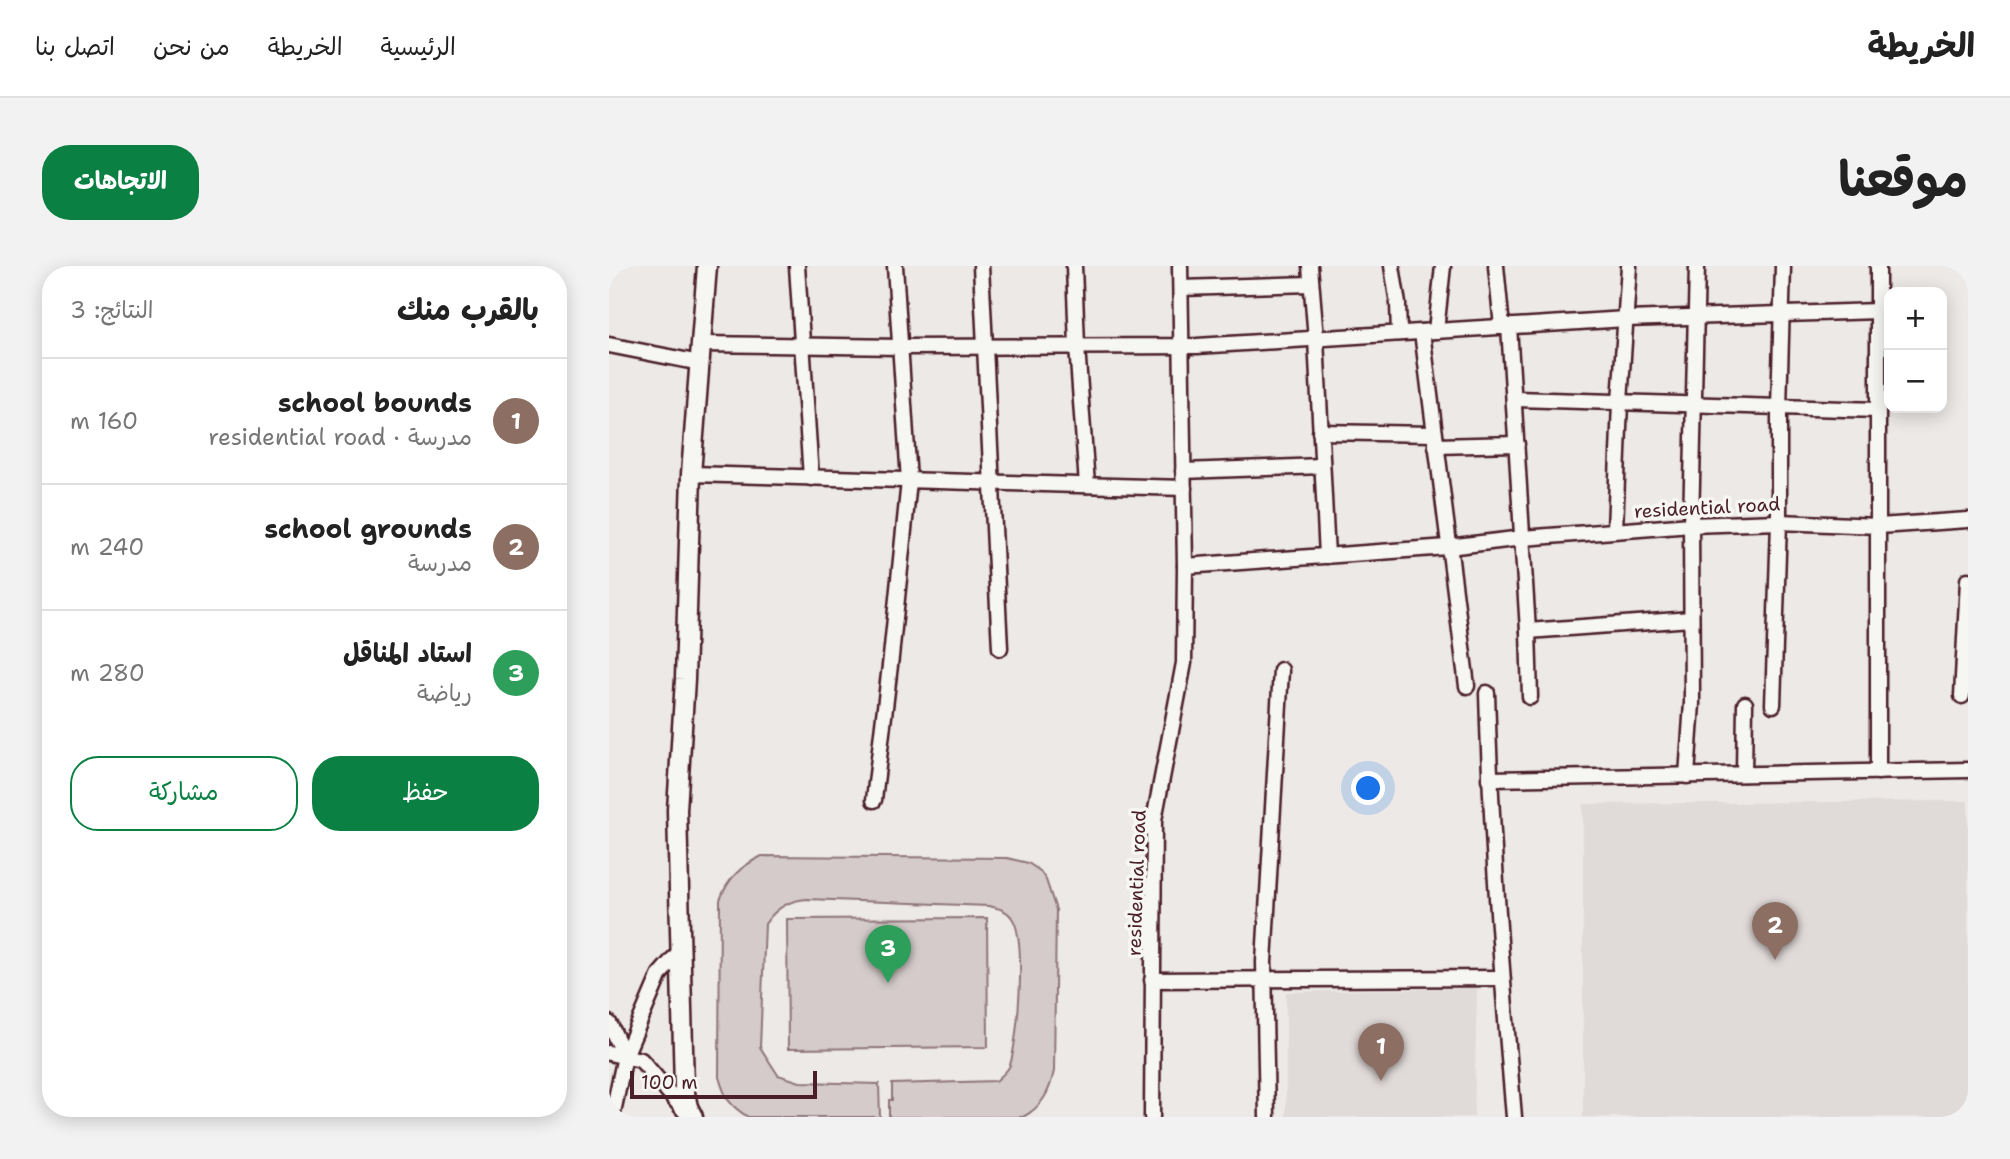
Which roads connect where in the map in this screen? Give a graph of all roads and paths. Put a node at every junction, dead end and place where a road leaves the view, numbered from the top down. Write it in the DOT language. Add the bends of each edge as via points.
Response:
graph roads {
  1 [pos="707,266"];
  2 [pos="797,266"];
  3 [pos="895,266"];
  4 [pos="981,266"];
  5 [pos="1075,266"];
  6 [pos="1180,266"];
  7 [pos="1310,266"];
  8 [pos="1392,266"];
  9 [pos="1443,266"];
  10 [pos="1496,266"];
  11 [pos="1629,266"];
  12 [pos="1697,266"];
  13 [pos="1783,266"];
  14 [pos="1878,266"];
  15 [pos="1311,284"];
  16 [pos="1181,288"];
  17 [pos="1878,311"];
  18 [pos="1782,313"];
  19 [pos="1696,316"];
  20 [pos="1626,319"];
  21 [pos="1506,326"];
  22 [pos="1429,331"];
  23 [pos="1399,333"];
  24 [pos="1316,339"];
  25 [pos="701,344"];
  26 [pos="609,345"];
  27 [pos="1182,345"];
  28 [pos="802,346"];
  29 [pos="1077,346"];
  30 [pos="900,347"];
  31 [pos="985,347"];
  32 [pos="700,363"];
  33 [pos="1514,399"];
  34 [pos="1620,402"];
  35 [pos="1694,404"];
  36 [pos="1779,408"];
  37 [pos="1878,410"];
  38 [pos="1320,432"];
  39 [pos="1435,440"];
  40 [pos="1517,444"];
  41 [pos="1322,466"];
  42 [pos="1183,471"];
  43 [pos="691,474"];
  44 [pos="811,478"];
  45 [pos="909,481"];
  46 [pos="992,483"];
  47 [pos="1087,485"];
  48 [pos="1184,488"];
  49 [pos="1968,520"];
  50 [pos="1779,522"];
  51 [pos="1691,525"];
  52 [pos="1879,526"];
  53 [pos="1615,530"];
  54 [pos="1523,538"];
  55 [pos="1448,547"];
  56 [pos="1327,556"];
  57 [pos="1185,566"];
  58 [pos="1968,580"];
  59 [pos="1691,619"];
  60 [pos="1528,631"];
  61 [pos="1000,648"];
  62 [pos="1281,670"];
  63 [pos="1467,686"];
  64 [pos="1487,693"];
  65 [pos="1962,696"];
  66 [pos="1530,697"];
  67 [pos="1745,704"];
  68 [pos="1773,705"];
  69 [pos="1968,770"];
  70 [pos="1878,772"];
  71 [pos="1744,774"];
  72 [pos="1687,776"];
  73 [pos="1489,779"];
  74 [pos="874,800"];
  75 [pos="681,950"];
  76 [pos="1502,978"];
  77 [pos="1264,979"];
  78 [pos="1152,980"];
  79 [pos="609,1023"];
  80 [pos="609,1053"];
  81 [pos="625,1056"];
  82 [pos="612,1117"];
  83 [pos="692,1117"];
  84 [pos="1152,1117"];
  85 [pos="1267,1117"];
  86 [pos="1514,1117"];
  1 -- 25 [label="main road"];
  2 -- 28 [label="street"];
  3 -- 30 [label="street"];
  4 -- 31 [label="street"];
  5 -- 29 [label="street"];
  6 -- 16 [label="street, residential road"];
  7 -- 15 [label="street"];
  8 -- 23 [label="street"];
  9 -- 22 [label="street"];
  10 -- 21 [label="street"];
  11 -- 20 [label="street"];
  12 -- 19 [label="street"];
  13 -- 18 [label="street"];
  14 -- 17 [label="street"];
  15 -- 16 [label="street"];
  15 -- 24 [label="street"];
  16 -- 27 [label="street, residential road"];
  17 -- 18 [label="street"];
  17 -- 37 [label="street"];
  18 -- 19 [label="street"];
  18 -- 36 [label="street"];
  19 -- 20 [label="street"];
  19 -- 35 [label="street"];
  20 -- 21 [label="street"];
  20 -- 34 [label="street"];
  21 -- 22 [label="street"];
  21 -- 33 [label="street"];
  22 -- 23 [label="street"];
  22 -- 39 [label="street"];
  23 -- 24 [label="street"];
  24 -- 27 [label="street"];
  24 -- 38 [label="street"];
  25 -- 28 [label="street"];
  25 -- 32 [label="main road"];
  26 -- 32 [label="street"];
  27 -- 29 [label="street"];
  27 -- 42 [label="street, residential road"];
  28 -- 30 [label="street"];
  28 -- 44 [label="street"];
  29 -- 31 [label="street"];
  29 -- 47 [label="street"];
  30 -- 31 [label="street"];
  30 -- 45 [label="street"];
  31 -- 46 [label="street"];
  32 -- 43 [label="main road"];
  33 -- 34 [label="street"];
  33 -- 40 [label="street"];
  34 -- 35 [label="street"];
  34 -- 53 [label="street"];
  35 -- 36 [label="street"];
  35 -- 51 [label="street"];
  36 -- 37 [label="street"];
  36 -- 50 [label="street"];
  37 -- 52 [label="street"];
  38 -- 39 [label="street"];
  38 -- 41 [label="street"];
  39 -- 40 [label="street"];
  39 -- 55 [label="street"];
  40 -- 54 [label="street"];
  41 -- 42 [label="street"];
  41 -- 56 [label="street"];
  42 -- 48 [label="street, residential road"];
  43 -- 44 [label="street"];
  43 -- 75 [label="main road" via="677,810"];
  44 -- 45 [label="street"];
  45 -- 46 [label="street"];
  45 -- 74 [label="street"];
  46 -- 47 [label="street"];
  46 -- 61 [label="street"];
  47 -- 48 [label="street"];
  48 -- 57 [label="street, residential road"];
  49 -- 52 [label="street, residential road"];
  50 -- 51 [label="street, residential road"];
  50 -- 52 [label="street, residential road"];
  50 -- 68 [label="street"];
  51 -- 53 [label="street, residential road"];
  51 -- 59 [label="street"];
  52 -- 70 [label="street"];
  53 -- 54 [label="street, residential road"];
  54 -- 55 [label="street, residential road"];
  54 -- 60 [label="street"];
  55 -- 56 [label="street, residential road"];
  55 -- 63 [label="street"];
  56 -- 57 [label="street, residential road"];
  57 -- 78 [label="street, residential road" via="1184,663 1154,820"];
  58 -- 65 [label="street"];
  59 -- 60 [label="street"];
  59 -- 72 [label="street"];
  60 -- 66 [label="street"];
  62 -- 77 [label="street"];
  64 -- 73 [label="street"];
  67 -- 71 [label="street"];
  69 -- 70 [label="street"];
  70 -- 71 [label="street"];
  71 -- 72 [label="street"];
  72 -- 73 [label="street"];
  73 -- 76 [label="street"];
  75 -- 81 [label="street" via="660,974"];
  75 -- 83 [label="main road" via="684,1088"];
  76 -- 77 [label="street, residential road"];
  76 -- 86 [label="street"];
  77 -- 78 [label="street, residential road"];
  77 -- 85 [label="street"];
  78 -- 84 [label="street, residential road"];
  79 -- 81 [label="street"];
  80 -- 81 [label="street"];
  81 -- 82 [label="street"];
  81 -- 83 [label="street" via="641,1060"];
}
